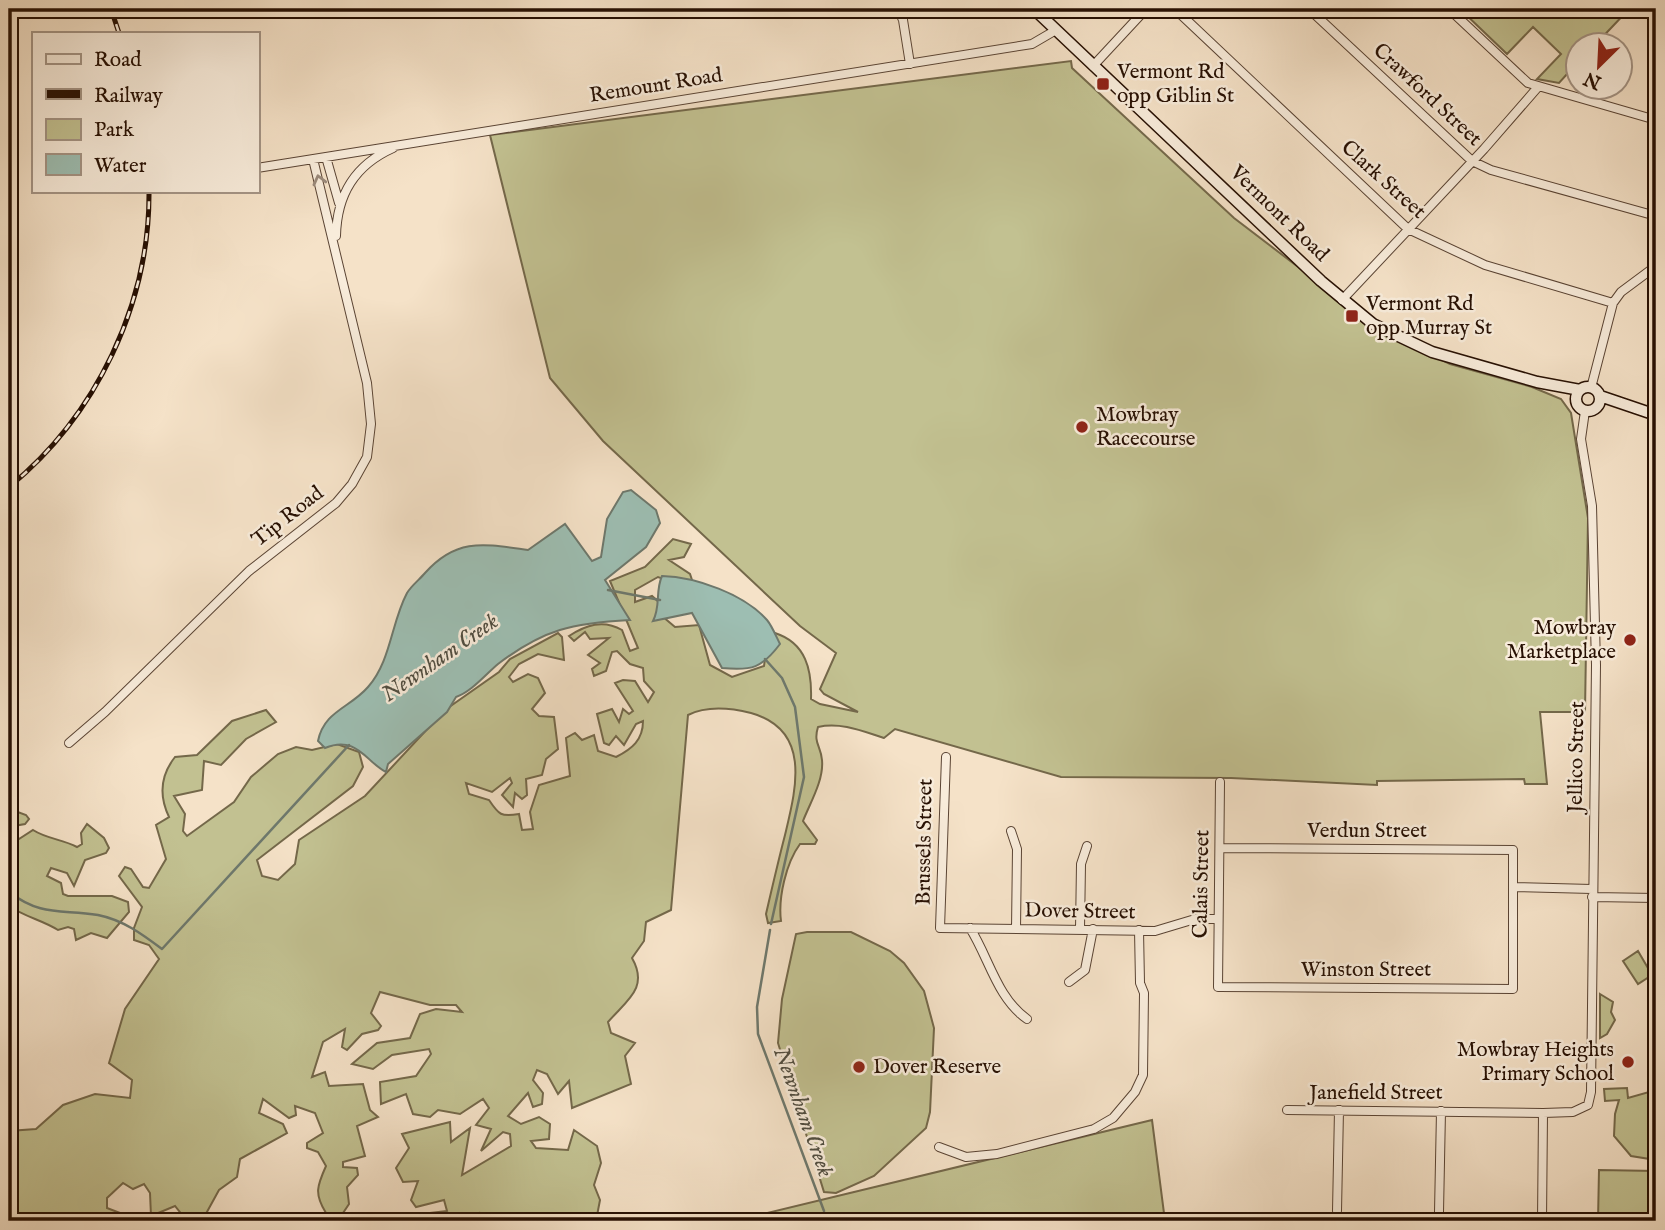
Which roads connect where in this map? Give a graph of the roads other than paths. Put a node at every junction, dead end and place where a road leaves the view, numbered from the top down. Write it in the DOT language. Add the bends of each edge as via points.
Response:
graph roads {
  1 [pos="898,9"];
  2 [pos="1034,9"];
  3 [pos="1146,9"];
  4 [pos="1175,9"];
  5 [pos="1309,9"];
  6 [pos="1449,9"];
  7 [pos="1056,30"];
  8 [pos="910,64"];
  9 [pos="1093,66"];
  10 [pos="1538,87"];
  11 [pos="1656,120"];
  12 [pos="404,144"];
  13 [pos="326,157"];
  14 [pos="313,159"];
  15 [pos="1472,161"];
  16 [pos="259,168"];
  17 [pos="338,201"];
  18 [pos="324,202"];
  19 [pos="1656,216"];
  20 [pos="1408,229"];
  21 [pos="335,249"];
  22 [pos="1656,266"];
  23 [pos="1342,300"];
  24 [pos="1613,303"];
  25 [pos="1582,393"];
  26 [pos="1600,396"];
  27 [pos="1627,407"];
  28 [pos="1590,410"];
  29 [pos="1656,415"];
  30 [pos="69,743"];
  31 [pos="946,757"];
  32 [pos="1220,782"];
  33 [pos="1011,831"];
  34 [pos="1087,846"];
  35 [pos="1220,848"];
  36 [pos="1514,887"];
  37 [pos="1592,893"];
  38 [pos="1656,898"];
  39 [pos="1218,919"];
  40 [pos="940,928"];
  41 [pos="970,928"];
  42 [pos="1016,929"];
  43 [pos="1080,929"];
  44 [pos="1093,929"];
  45 [pos="1139,930"];
  46 [pos="1069,982"];
  47 [pos="1218,987"];
  48 [pos="1027,1019"];
  49 [pos="1588,1105"];
  50 [pos="1287,1110"];
  51 [pos="1339,1110"];
  52 [pos="1441,1111"];
  53 [pos="1543,1113"];
  54 [pos="939,1147"];
  55 [pos="1337,1211"];
  56 [pos="1439,1212"];
  57 [pos="1542,1221"];
  1 -- 8 [label="street"];
  2 -- 7 [label="street, Vermont Road"];
  3 -- 9 [label="street"];
  4 -- 20 [label="street, Clark Street"];
  5 -- 15 [label="street, Crawford Street"];
  6 -- 10 [label="street" via="1518,75"];
  7 -- 8 [label="street, Remount Road" via="1032,44"];
  7 -- 9 [label="street, Vermont Road"];
  8 -- 12 [label="street, Remount Road"];
  9 -- 23 [label="street, Vermont Road"];
  10 -- 11 [label="street"];
  10 -- 15 [label="street"];
  12 -- 13 [label="street, Remount Road"];
  12 -- 17 [label="street, Tip Road" via="361,168"];
  13 -- 14 [label="street, Remount Road"];
  13 -- 17 [label="street, Tip Road"];
  14 -- 16 [label="street, Remount Road"];
  18 -- 14 [label="street, Tip Road, one-way"];
  15 -- 19 [label="street, Crawford Street"];
  15 -- 20 [label="street"];
  17 -- 18 [label="street"];
  17 -- 21 [label="street, Tip Road"];
  18 -- 21 [label="street, Tip Road"];
  20 -- 23 [label="street"];
  20 -- 24 [label="street, Clark Street" via="1485,265"];
  21 -- 30 [label="street, Tip Road" via="371,409 370,444 362,470 336,503 249,570"];
  22 -- 24 [label="street"];
  23 -- 25 [label="street, Vermont Road" via="1373,324 1411,343"];
  24 -- 25 [label="street"];
  25 -- 26 [label="street"];
  25 -- 28 [label="street"];
  26 -- 27 [label="street"];
  26 -- 28 [label="street"];
  27 -- 28 [label="street"];
  27 -- 29 [label="street"];
  28 -- 37 [label="street, Jellico Street" via="1581,439 1592,506 1596,665"];
  31 -- 40 [label="street, Brussels Street"];
  32 -- 35 [label="street, Calais Street"];
  33 -- 42 [label="street" via="1017,849"];
  34 -- 43 [label="street" via="1081,864"];
  35 -- 36 [label="street, Verdun Street" via="1513,850"];
  35 -- 39 [label="street, Calais Street"];
  36 -- 37 [label="street"];
  36 -- 47 [label="street, Winston Street" via="1513,989"];
  37 -- 38 [label="street"];
  37 -- 49 [label="street, Jellico Street"];
  39 -- 45 [label="street, Dover Street"];
  39 -- 47 [label="street, Calais Street"];
  40 -- 41 [label="street, Dover Street"];
  41 -- 42 [label="street, Dover Street"];
  41 -- 48 [label="street" via="1003,996"];
  42 -- 43 [label="street, Dover Street"];
  43 -- 44 [label="street, Dover Street"];
  44 -- 45 [label="street, Dover Street"];
  44 -- 46 [label="street" via="1085,970"];
  45 -- 54 [label="street" via="1143,1075 1113,1118 1094,1129 997,1154 966,1157"];
  49 -- 53 [label="street, Janefield Street" via="1573,1112"];
  50 -- 51 [label="street, Janefield Street"];
  51 -- 52 [label="street, Janefield Street"];
  51 -- 55 [label="street"];
  52 -- 53 [label="street, Janefield Street"];
  52 -- 56 [label="street"];
  53 -- 57 [label="street"];
}
